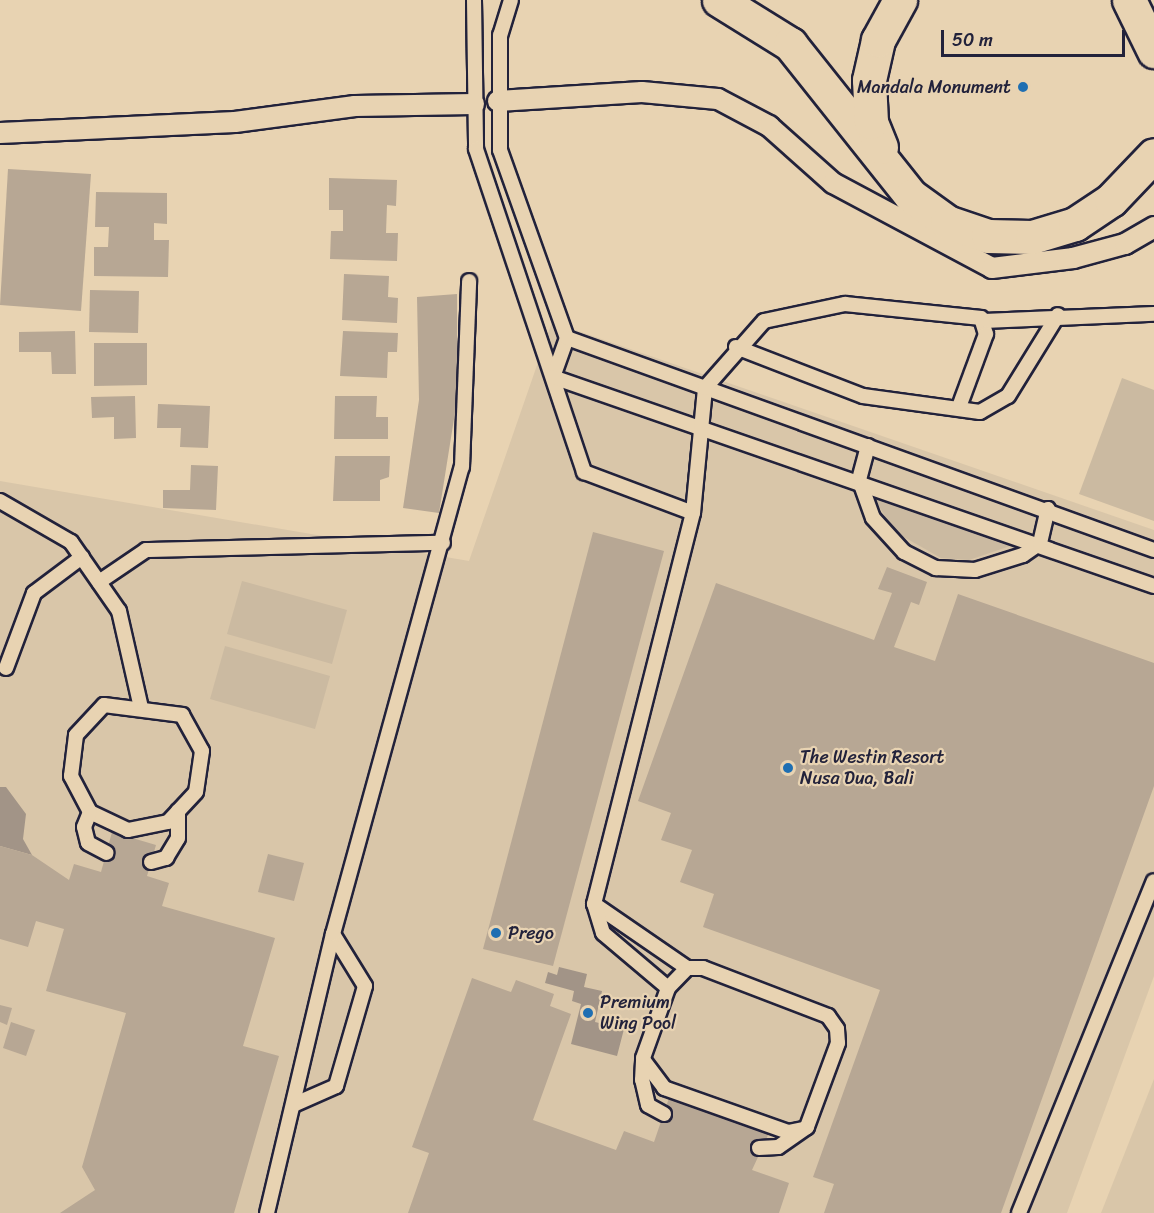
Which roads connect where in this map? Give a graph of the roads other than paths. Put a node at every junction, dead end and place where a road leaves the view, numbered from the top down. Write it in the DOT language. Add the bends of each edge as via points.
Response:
graph roads {
  1 [pos="474,0"];
  2 [pos="511,0"];
  3 [pos="718,0"];
  4 [pos="900,0"];
  5 [pos="1129,0"];
  6 [pos="1154,51"];
  7 [pos="498,101"];
  8 [pos="474,104"];
  9 [pos="0,133"];
  10 [pos="1154,133"];
  11 [pos="886,160"];
  12 [pos="1148,161"];
  13 [pos="1154,226"];
  14 [pos="469,281"];
  15 [pos="1154,314"];
  16 [pos="1058,315"];
  17 [pos="984,321"];
  18 [pos="567,338"];
  19 [pos="736,347"];
  20 [pos="553,377"];
  21 [pos="705,388"];
  22 [pos="959,407"];
  23 [pos="698,430"];
  24 [pos="868,446"];
  25 [pos="859,479"];
  26 [pos="0,501"];
  27 [pos="1048,509"];
  28 [pos="693,513"];
  29 [pos="443,543"];
  30 [pos="1040,543"];
  31 [pos="1154,550"];
  32 [pos="82,557"];
  33 [pos="99,582"];
  34 [pos="1154,586"];
  35 [pos="6,668"];
  36 [pos="141,708"];
  37 [pos="178,811"];
  38 [pos="90,812"];
  39 [pos="106,853"];
  40 [pos="151,862"];
  41 [pos="1154,881"];
  42 [pos="594,904"];
  43 [pos="333,934"];
  44 [pos="687,968"];
  45 [pos="668,988"];
  46 [pos="643,1058"];
  47 [pos="293,1105"];
  48 [pos="664,1114"];
  49 [pos="807,1127"];
  50 [pos="759,1148"];
  51 [pos="267,1213"];
  52 [pos="1019,1213"];
  1 -- 8 [label="lane"];
  2 -- 7 [label="lane" via="500,35"];
  3 -- 11 [label="highway" via="790,44"];
  4 -- 11 [label="highway" via="878,40 869,80 871,122"];
  5 -- 6 [label="highway"];
  7 -- 8 [label="lane"];
  7 -- 13 [label="street" via="642,92 718,99 769,126 854,195 992,268 1073,258 1125,244"];
  7 -- 18 [label="lane" via="500,150"];
  8 -- 9 [label="street" via="355,106 235,122"];
  8 -- 20 [label="lane" via="476,149 494,216"];
  10 -- 12 [label="highway"];
  11 -- 12 [label="highway" via="911,196 947,222 999,236 1032,237 1075,224 1111,200"];
  14 -- 29 [label="lane" via="462,467"];
  15 -- 16 [label="lane"];
  16 -- 17 [label="lane"];
  16 -- 22 [label="lane" via="1008,396 980,412"];
  17 -- 19 [label="lane" via="976,315 846,304 764,321"];
  17 -- 22 [label="lane" via="986,334"];
  18 -- 20 [label="lane"];
  18 -- 21 [label="lane"];
  19 -- 21 [label="lane"];
  19 -- 22 [label="lane" via="863,396"];
  20 -- 23 [label="lane"];
  20 -- 28 [label="lane" via="584,472"];
  21 -- 23 [label="lane"];
  21 -- 24 [label="lane"];
  23 -- 25 [label="lane"];
  23 -- 28 [label="lane"];
  24 -- 25 [label="lane"];
  24 -- 27 [label="lane"];
  25 -- 30 [label="lane"];
  25 -- 30 [label="lane" via="873,518 904,552 936,568 975,570 1023,555"];
  26 -- 32 [label="lane" via="71,542"];
  27 -- 30 [label="lane"];
  27 -- 31 [label="lane"];
  28 -- 42 [label="lane"];
  29 -- 33 [label="lane" via="146,550"];
  29 -- 43 [label="lane"];
  30 -- 34 [label="lane"];
  32 -- 33 [label="lane"];
  32 -- 35 [label="lane" via="34,593"];
  33 -- 36 [label="lane" via="119,611"];
  36 -- 37 [label="lane" via="182,715 202,751 196,792"];
  36 -- 38 [label="lane" via="104,705 76,735 71,776"];
  37 -- 38 [label="lane" via="168,822 128,830"];
  37 -- 40 [label="lane" via="178,838 166,858"];
  38 -- 39 [label="lane" via="84,827 88,843"];
  41 -- 52 [label="lane"];
  42 -- 44 [label="lane"];
  42 -- 45 [label="lane" via="603,933"];
  43 -- 47 [label="lane"];
  43 -- 47 [label="lane" via="365,986 336,1086"];
  44 -- 45 [label="lane"];
  44 -- 49 [label="lane" via="703,968 828,1016 838,1042"];
  45 -- 46 [label="lane"];
  46 -- 48 [label="lane" via="648,1105"];
  46 -- 49 [label="lane" via="664,1088 788,1132"];
  47 -- 51 [label="lane"];
  49 -- 50 [label="lane" via="778,1147"];
}
